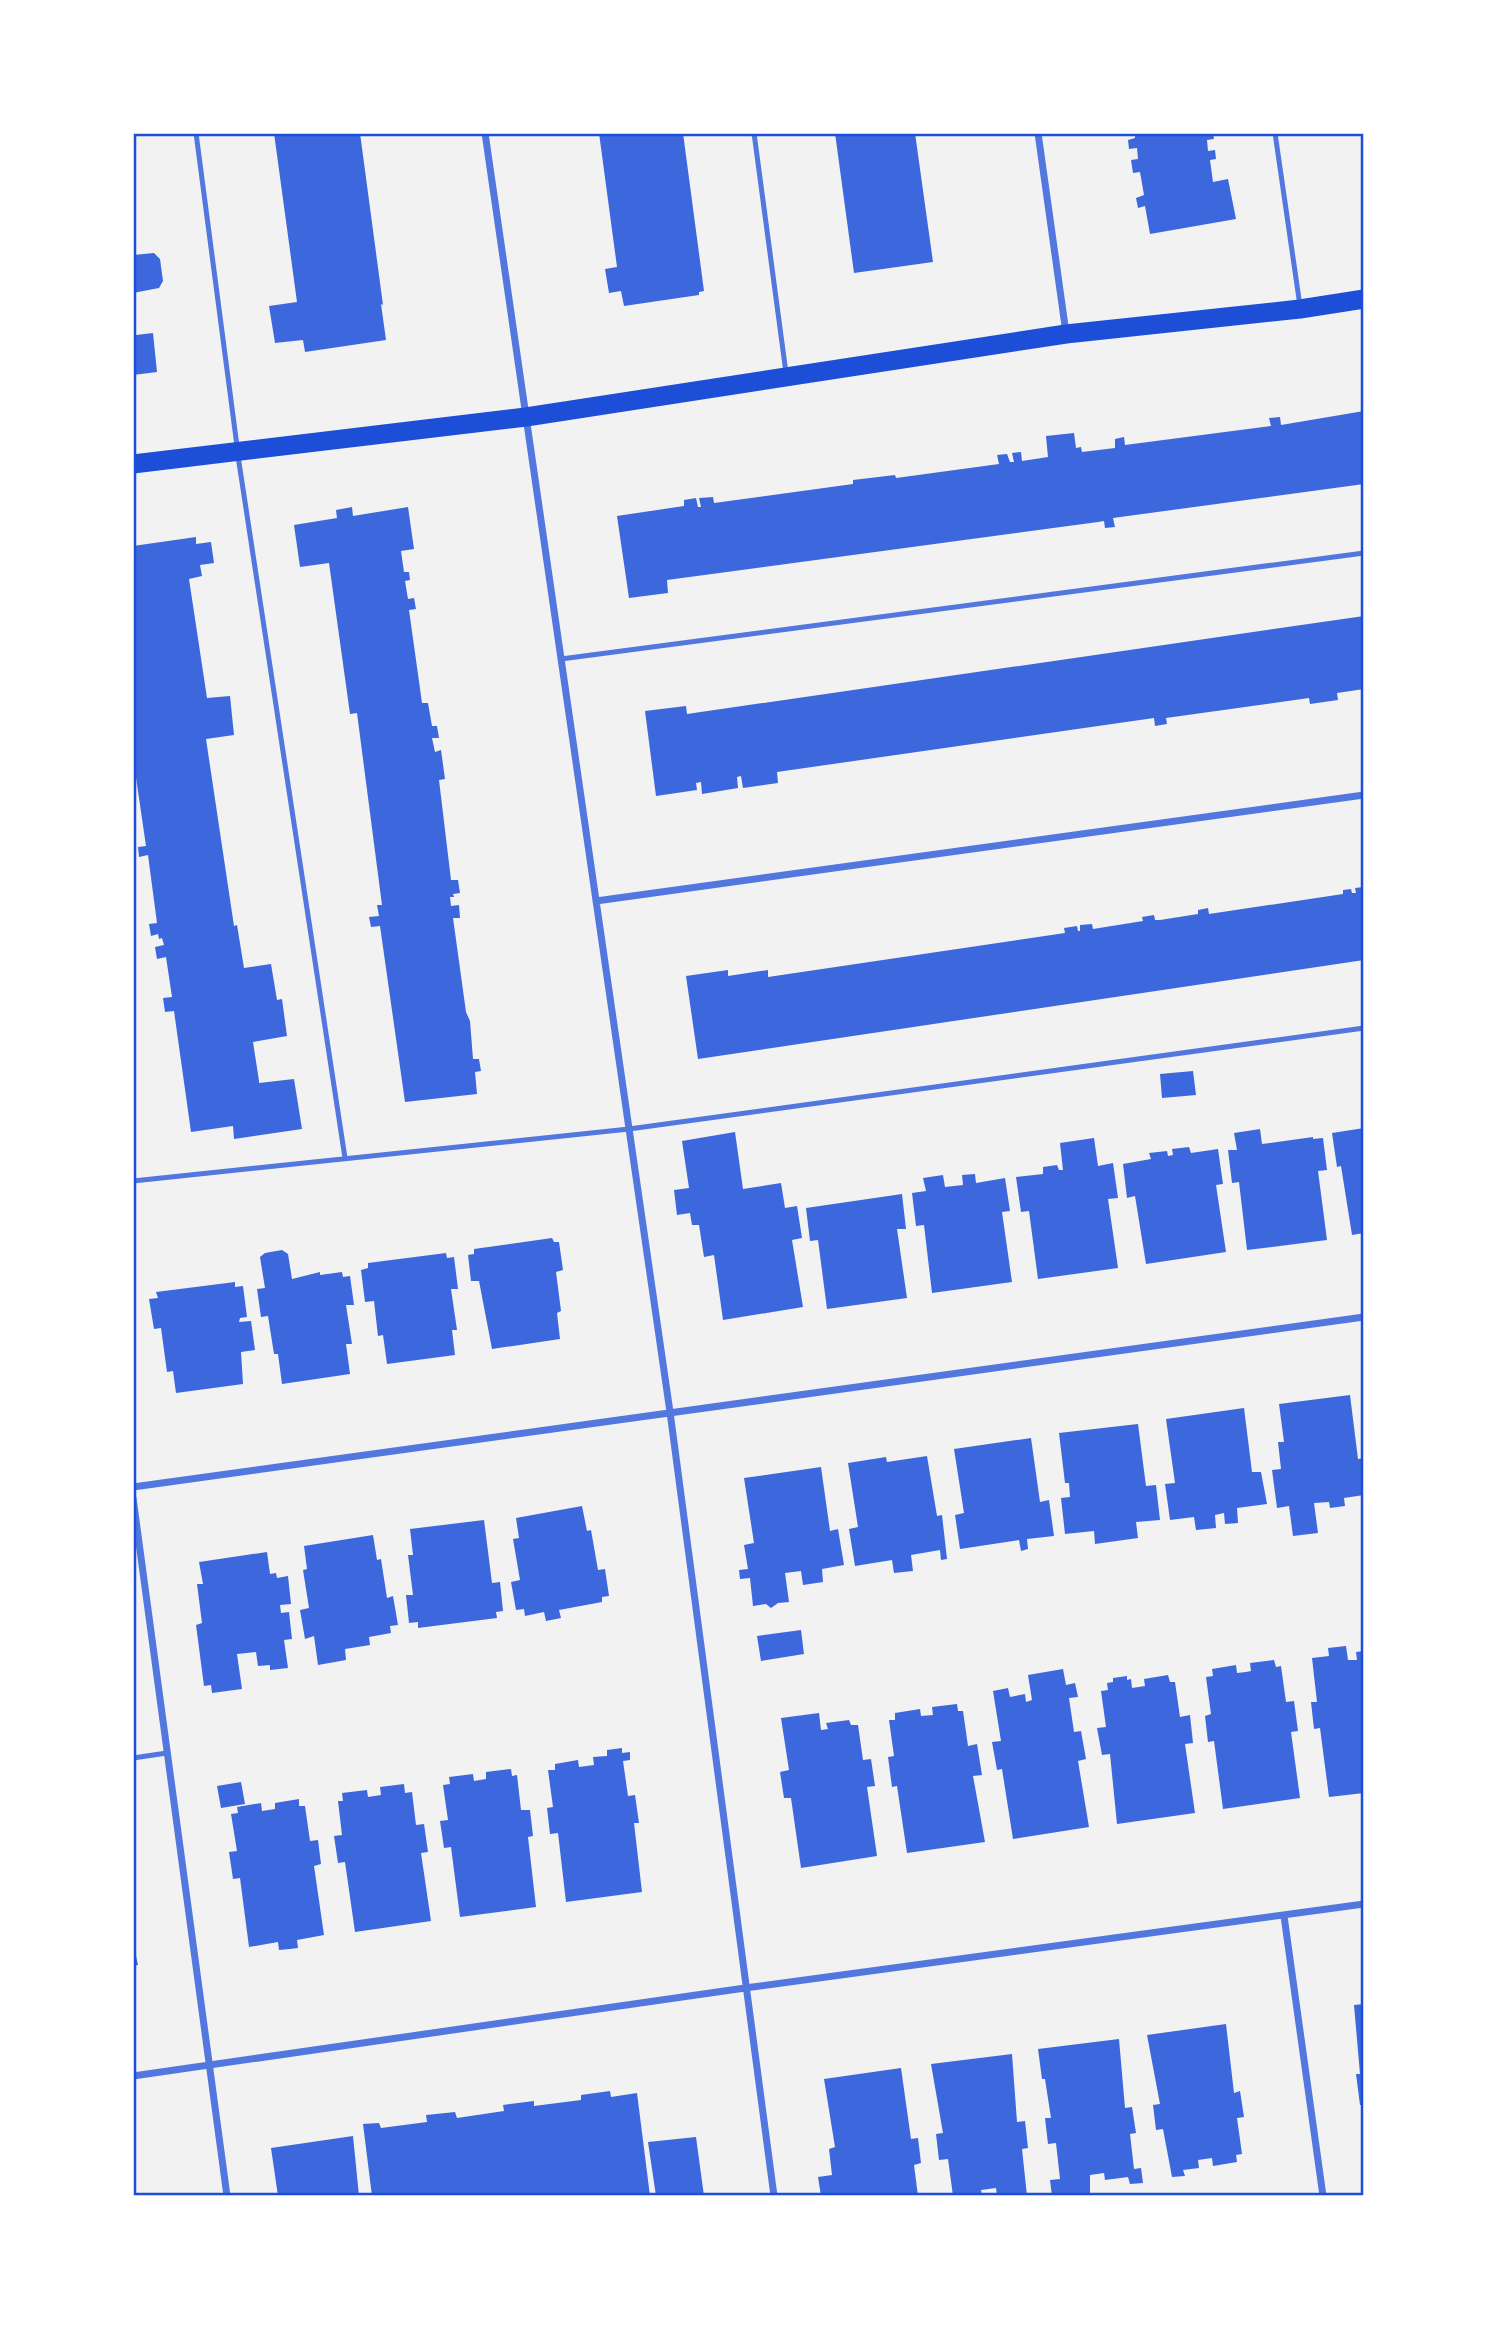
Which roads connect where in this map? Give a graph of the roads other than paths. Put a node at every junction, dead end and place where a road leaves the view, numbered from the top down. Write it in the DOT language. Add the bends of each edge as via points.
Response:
graph roads {
  1 [pos="196,133"];
  2 [pos="485,133"];
  3 [pos="754,133"];
  4 [pos="1038,133"];
  5 [pos="1275,133"];
  6 [pos="1364,299"];
  7 [pos="1300,309"];
  8 [pos="1066,334"];
  9 [pos="786,376"];
  10 [pos="526,418"];
  11 [pos="237,452"];
  12 [pos="133,464"];
  13 [pos="1364,553"];
  14 [pos="561,659"];
  15 [pos="1364,795"];
  16 [pos="596,901"];
  17 [pos="1364,1028"];
  18 [pos="629,1129"];
  19 [pos="345,1158"];
  20 [pos="133,1181"];
  21 [pos="1364,1317"];
  22 [pos="670,1412"];
  23 [pos="133,1487"];
  24 [pos="133,1498"];
  25 [pos="167,1753"];
  26 [pos="133,1758"];
  27 [pos="1364,1904"];
  28 [pos="1284,1916"];
  29 [pos="745,1988"];
  30 [pos="209,2066"];
  31 [pos="133,2076"];
  32 [pos="227,2196"];
  33 [pos="774,2196"];
  34 [pos="1323,2196"];
  1 -- 11 [label="lane"];
  2 -- 10 [label="street"];
  3 -- 9 [label="lane"];
  4 -- 8 [label="street"];
  5 -- 7 [label="lane"];
  6 -- 7 [label="highway"];
  7 -- 8 [label="highway"];
  8 -- 9 [label="highway"];
  9 -- 10 [label="highway"];
  10 -- 11 [label="highway"];
  10 -- 14 [label="street"];
  11 -- 12 [label="highway"];
  11 -- 19 [label="lane"];
  13 -- 14 [label="lane"];
  14 -- 16 [label="street"];
  15 -- 16 [label="street"];
  16 -- 18 [label="street"];
  17 -- 18 [label="lane"];
  18 -- 19 [label="lane"];
  18 -- 22 [label="street"];
  19 -- 20 [label="lane"];
  21 -- 22 [label="street"];
  22 -- 23 [label="street"];
  22 -- 29 [label="street"];
  24 -- 25 [label="street"];
  25 -- 26 [label="lane"];
  25 -- 30 [label="street"];
  27 -- 28 [label="street"];
  28 -- 29 [label="street"];
  28 -- 34 [label="street"];
  29 -- 30 [label="street"];
  29 -- 33 [label="street"];
  30 -- 31 [label="street"];
  30 -- 32 [label="street"];
}
